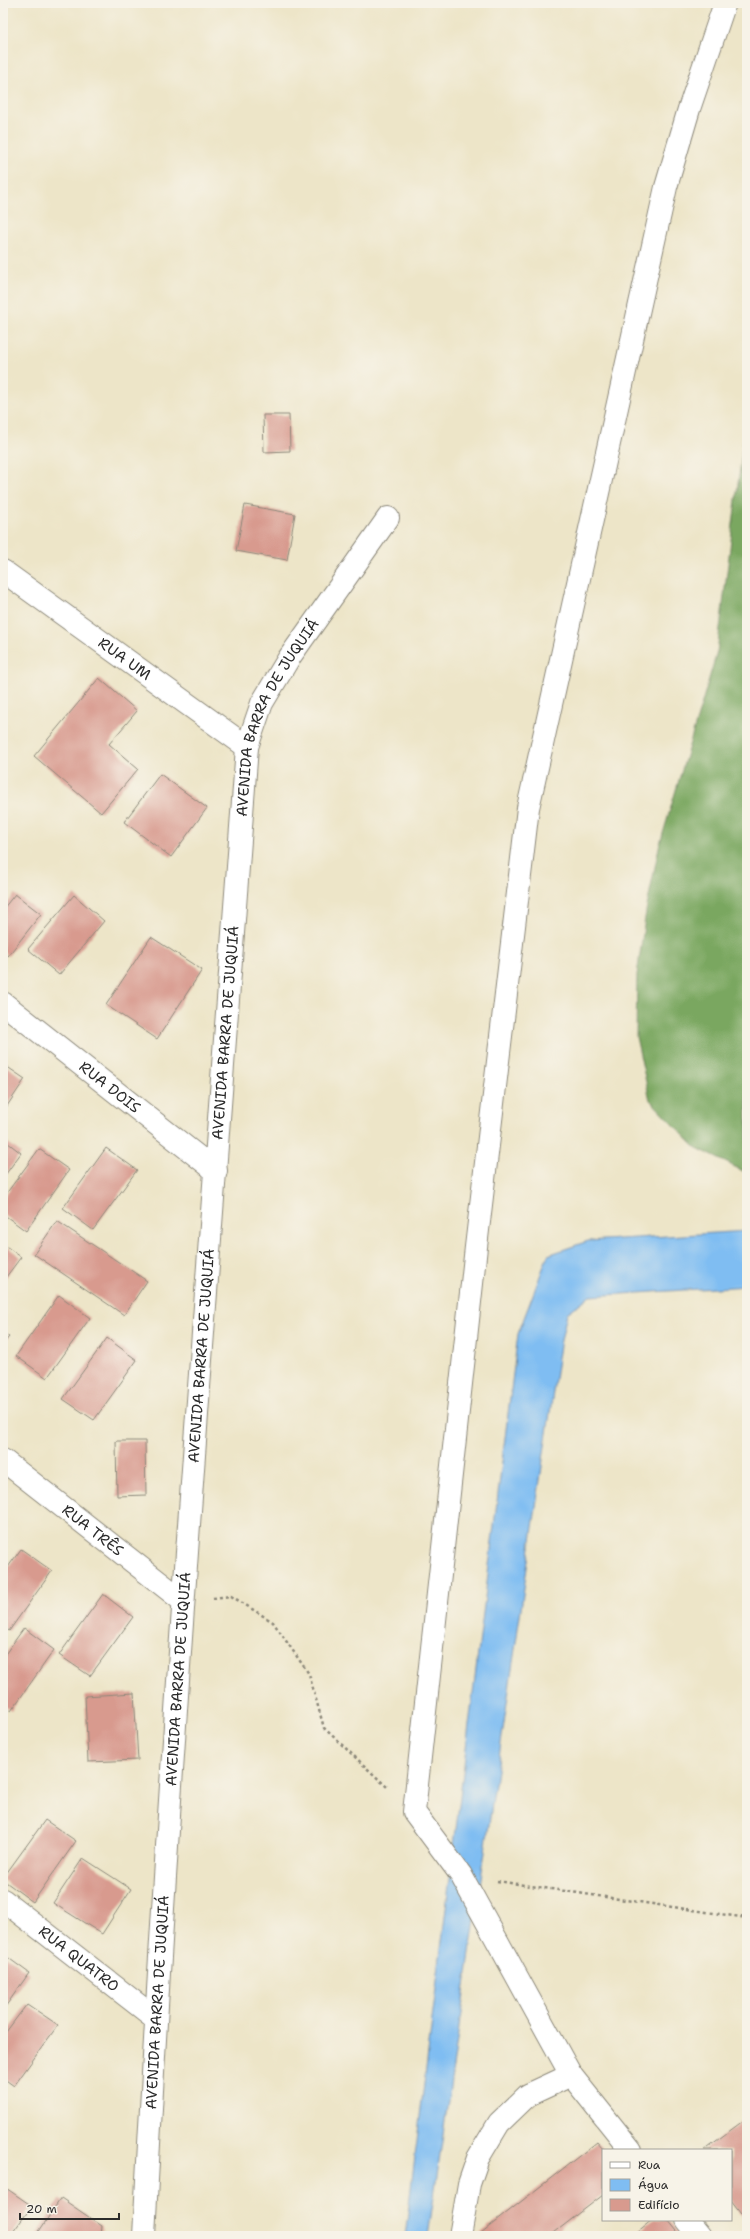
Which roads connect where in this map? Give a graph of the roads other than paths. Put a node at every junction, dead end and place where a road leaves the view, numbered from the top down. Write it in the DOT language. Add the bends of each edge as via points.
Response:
graph roads {
  1 [pos="724,3"];
  2 [pos="388,518"];
  3 [pos="3,571"];
  4 [pos="247,746"];
  5 [pos="3,1003"];
  6 [pos="216,1171"];
  7 [pos="3,1460"];
  8 [pos="183,1601"];
  9 [pos="3,1900"];
  10 [pos="155,2018"];
  11 [pos="571,2075"];
  12 [pos="630,2149"];
  13 [pos="688,2221"];
  14 [pos="144,2236"];
  15 [pos="460,2236"];
  16 [pos="700,2236"];
  1 -- 11 [label="street" via="666,187 528,808 476,1247 414,1812 461,1875"];
  2 -- 4 [label="street, AVENIDA BARRA DE JUQUIÁ" via="289,658 262,703"];
  3 -- 4 [label="street, RUA UM"];
  4 -- 6 [label="street, AVENIDA BARRA DE JUQUIÁ"];
  5 -- 6 [label="street, RUA DOIS"];
  6 -- 8 [label="street, AVENIDA BARRA DE JUQUIÁ"];
  7 -- 8 [label="street, RUA TRÊS"];
  8 -- 10 [label="street, AVENIDA BARRA DE JUQUIÁ"];
  9 -- 10 [label="street, RUA QUATRO"];
  10 -- 14 [label="street, AVENIDA BARRA DE JUQUIÁ"];
  11 -- 12 [label="street"];
  11 -- 15 [label="street" via="528,2094 499,2123 478,2158 469,2184"];
  13 -- 16 [label="street"];
}
